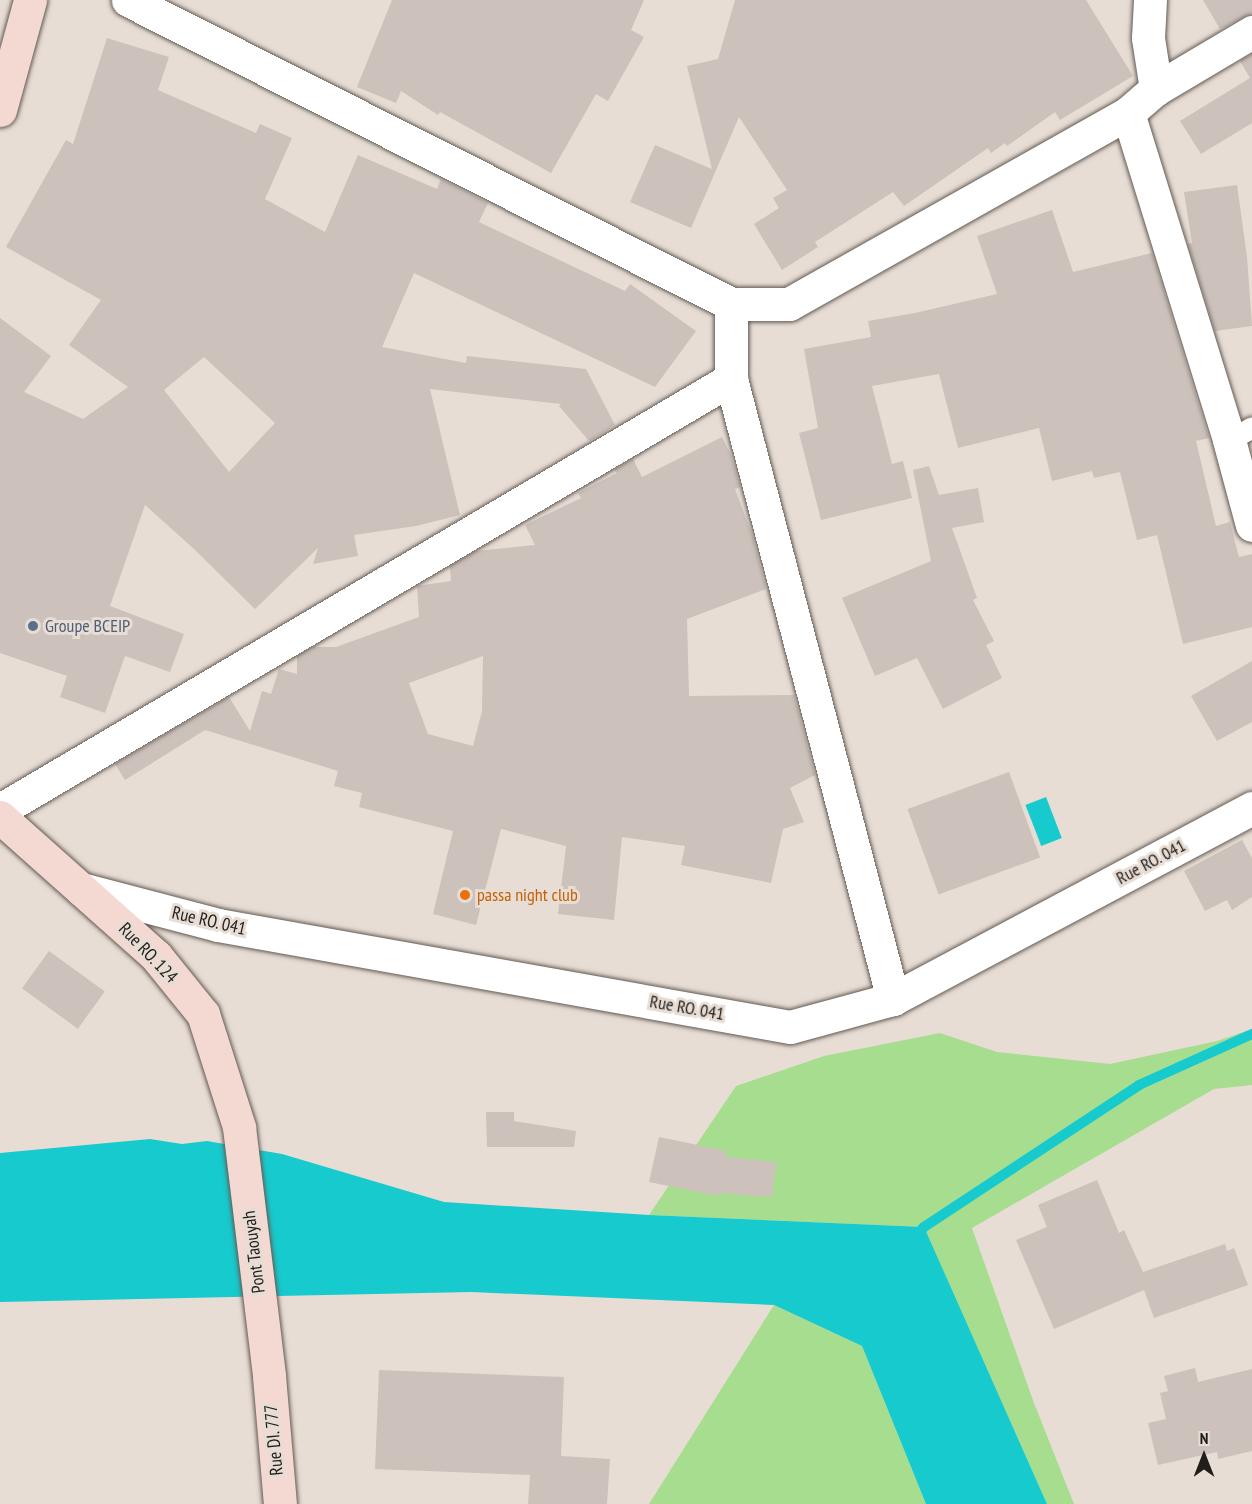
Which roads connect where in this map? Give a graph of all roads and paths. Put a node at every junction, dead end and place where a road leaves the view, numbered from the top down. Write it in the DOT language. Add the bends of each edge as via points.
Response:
graph roads {
  1 [pos="30,0"];
  2 [pos="128,0"];
  3 [pos="1150,0"];
  4 [pos="1252,32"];
  5 [pos="6,61"];
  6 [pos="1156,89"];
  7 [pos="0,110"];
  8 [pos="1128,113"];
  9 [pos="732,304"];
  10 [pos="731,379"];
  11 [pos="1240,434"];
  12 [pos="1252,525"];
  13 [pos="1252,808"];
  14 [pos="0,810"];
  15 [pos="0,817"];
  16 [pos="81,889"];
  17 [pos="893,999"];
  18 [pos="239,1127"];
  19 [pos="269,1376"];
  20 [pos="280,1504"];
  1 -- 5 [label="street"];
  2 -- 9 [label="street"];
  3 -- 6 [label="street" via="1148,39"];
  4 -- 6 [label="street"];
  5 -- 7 [label="street"];
  6 -- 8 [label="street"];
  8 -- 9 [label="street" via="789,304"];
  8 -- 11 [label="street"];
  9 -- 10 [label="street"];
  10 -- 14 [label="street"];
  10 -- 17 [label="street"];
  11 -- 12 [label="street"];
  13 -- 17 [label="street, Rue RO. 041"];
  15 -- 16 [label="street, Rue RO. 124"];
  16 -- 17 [label="street, Rue RO. 041" via="218,926 790,1027"];
  16 -- 18 [label="street, Rue RO. 124" via="156,956 203,1014"];
  18 -- 19 [label="street, Pont Taouyah"];
  19 -- 20 [label="street, Rue DI. 777"];
}
